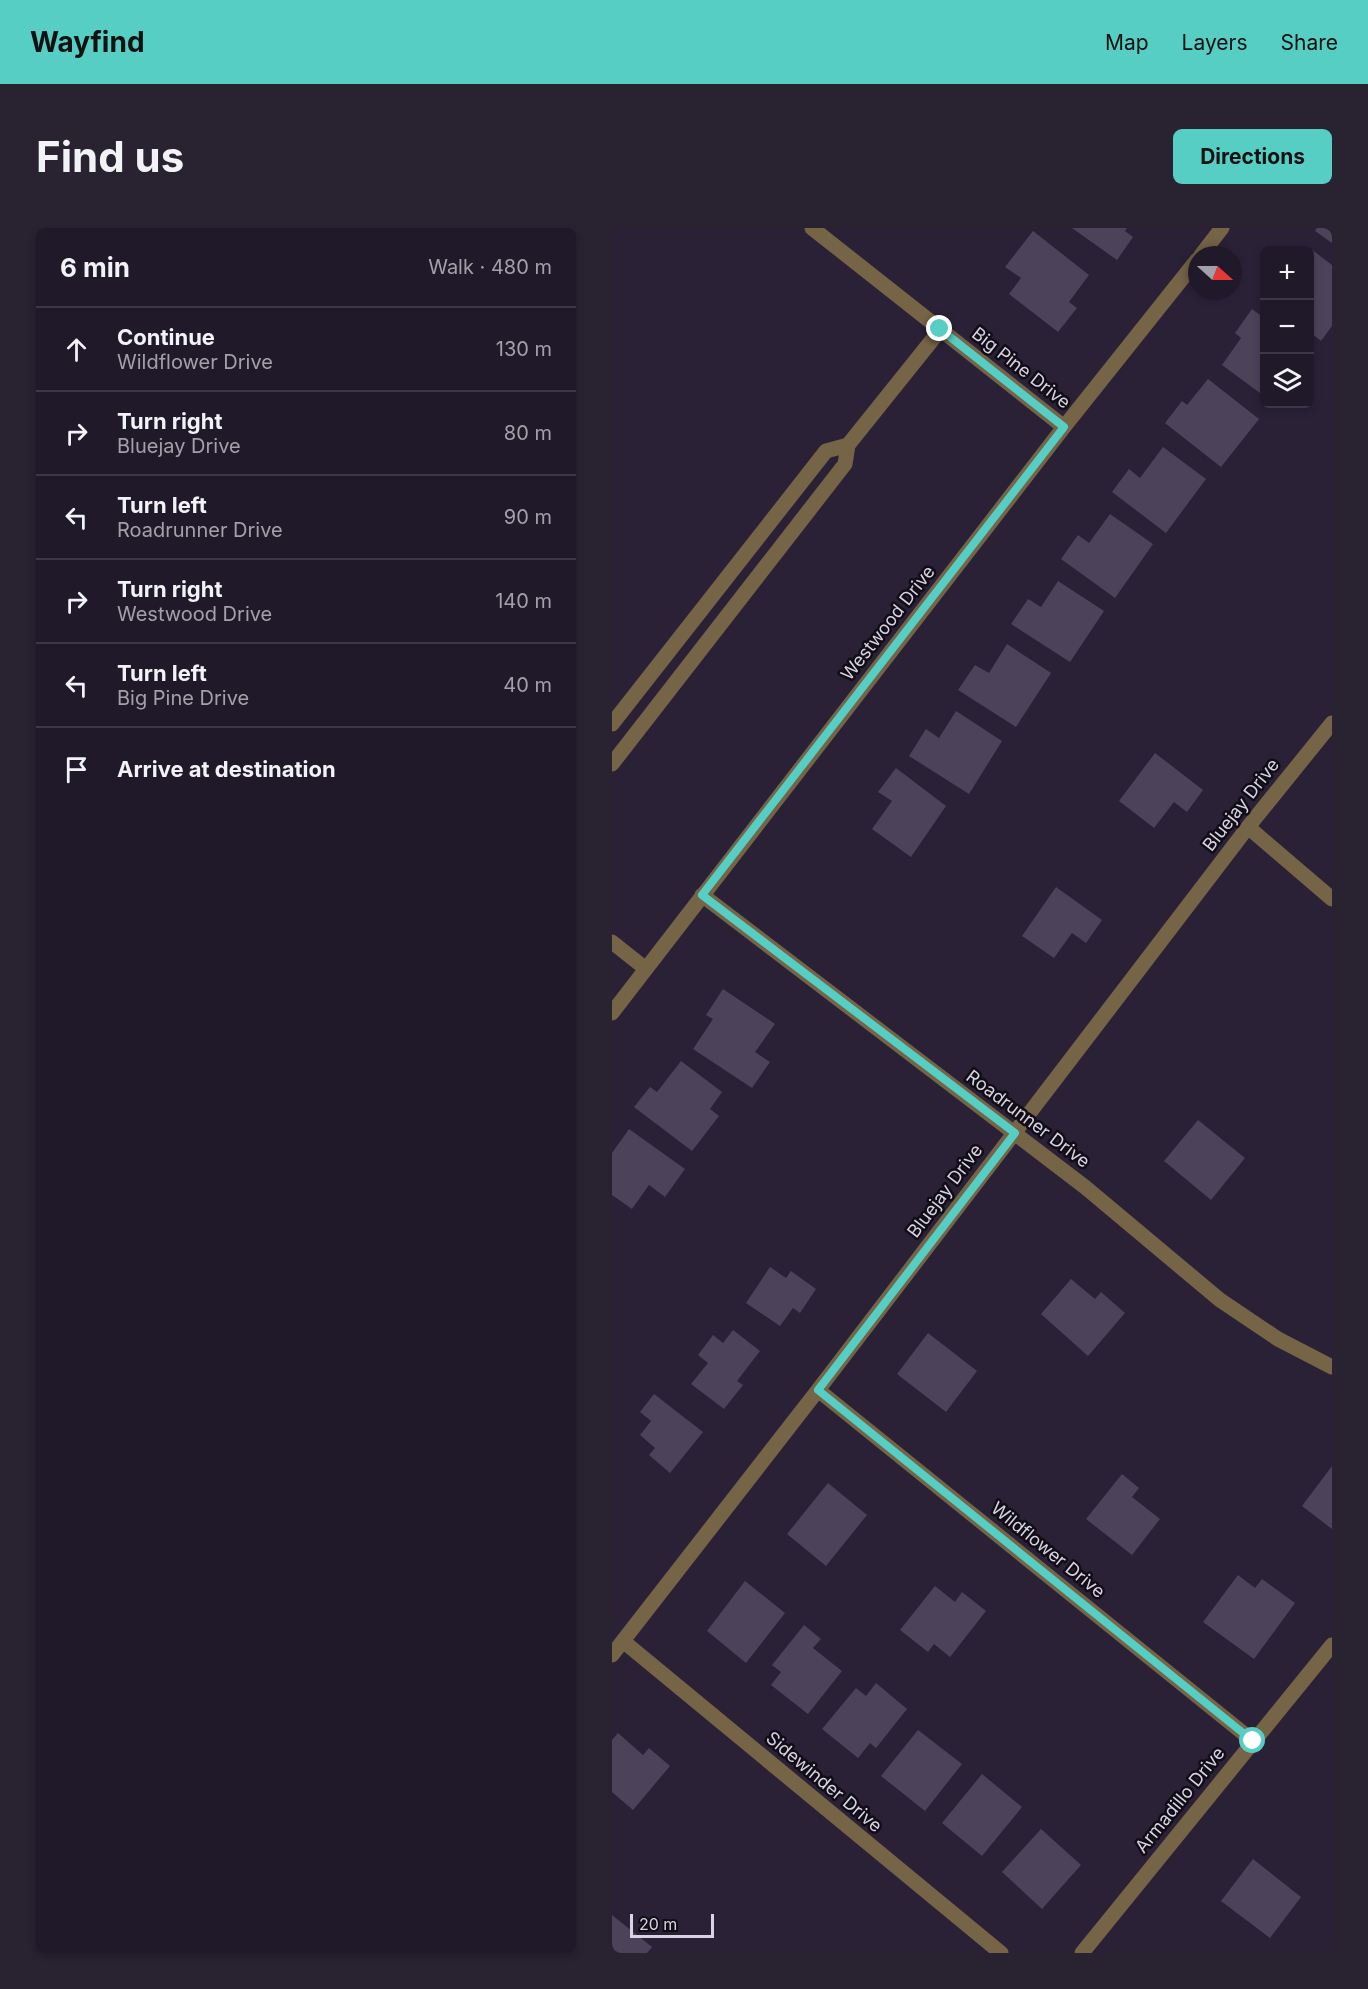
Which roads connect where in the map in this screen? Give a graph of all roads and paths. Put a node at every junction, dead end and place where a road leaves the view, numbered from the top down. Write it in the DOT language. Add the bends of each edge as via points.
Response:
graph roads {
  1 [pos="812,228"];
  2 [pos="1222,228"];
  3 [pos="1208,246"];
  4 [pos="1188,271"];
  5 [pos="940,329"];
  6 [pos="1064,427"];
  7 [pos="848,444"];
  8 [pos="1332,723"];
  9 [pos="612,724"];
  10 [pos="612,764"];
  11 [pos="1248,827"];
  12 [pos="702,895"];
  13 [pos="1332,898"];
  14 [pos="612,942"];
  15 [pos="646,969"];
  16 [pos="612,1013"];
  17 [pos="1015,1133"];
  18 [pos="1332,1367"];
  19 [pos="818,1390"];
  20 [pos="623,1641"];
  21 [pos="1332,1645"];
  22 [pos="612,1655"];
  23 [pos="1253,1741"];
  24 [pos="1001,1953"];
  25 [pos="1082,1953"];
  1 -- 5 [label="street, Big Pine Drive"];
  2 -- 3 [label="street"];
  4 -- 6 [label="street, Westwood Drive"];
  5 -- 6 [label="street, Big Pine Drive"];
  5 -- 7 [label="street"];
  6 -- 12 [label="street, Westwood Drive"];
  7 -- 9 [label="street" via="826,451"];
  7 -- 10 [label="street" via="845,464"];
  8 -- 11 [label="street, Bluejay Drive"];
  11 -- 13 [label="street"];
  11 -- 17 [label="street, Bluejay Drive"];
  12 -- 15 [label="street, Westwood Drive"];
  12 -- 17 [label="street, Roadrunner Drive"];
  14 -- 15 [label="street"];
  15 -- 16 [label="street, Westwood Drive"];
  17 -- 18 [label="street, Roadrunner Drive" via="1220,1300 1278,1339"];
  17 -- 19 [label="street, Bluejay Drive"];
  19 -- 20 [label="street, Bluejay Drive"];
  19 -- 23 [label="street, Wildflower Drive"];
  20 -- 22 [label="street, Bluejay Drive"];
  20 -- 24 [label="street, Sidewinder Drive"];
  21 -- 23 [label="street, Armadillo Drive"];
  23 -- 25 [label="street, Armadillo Drive"];
}
